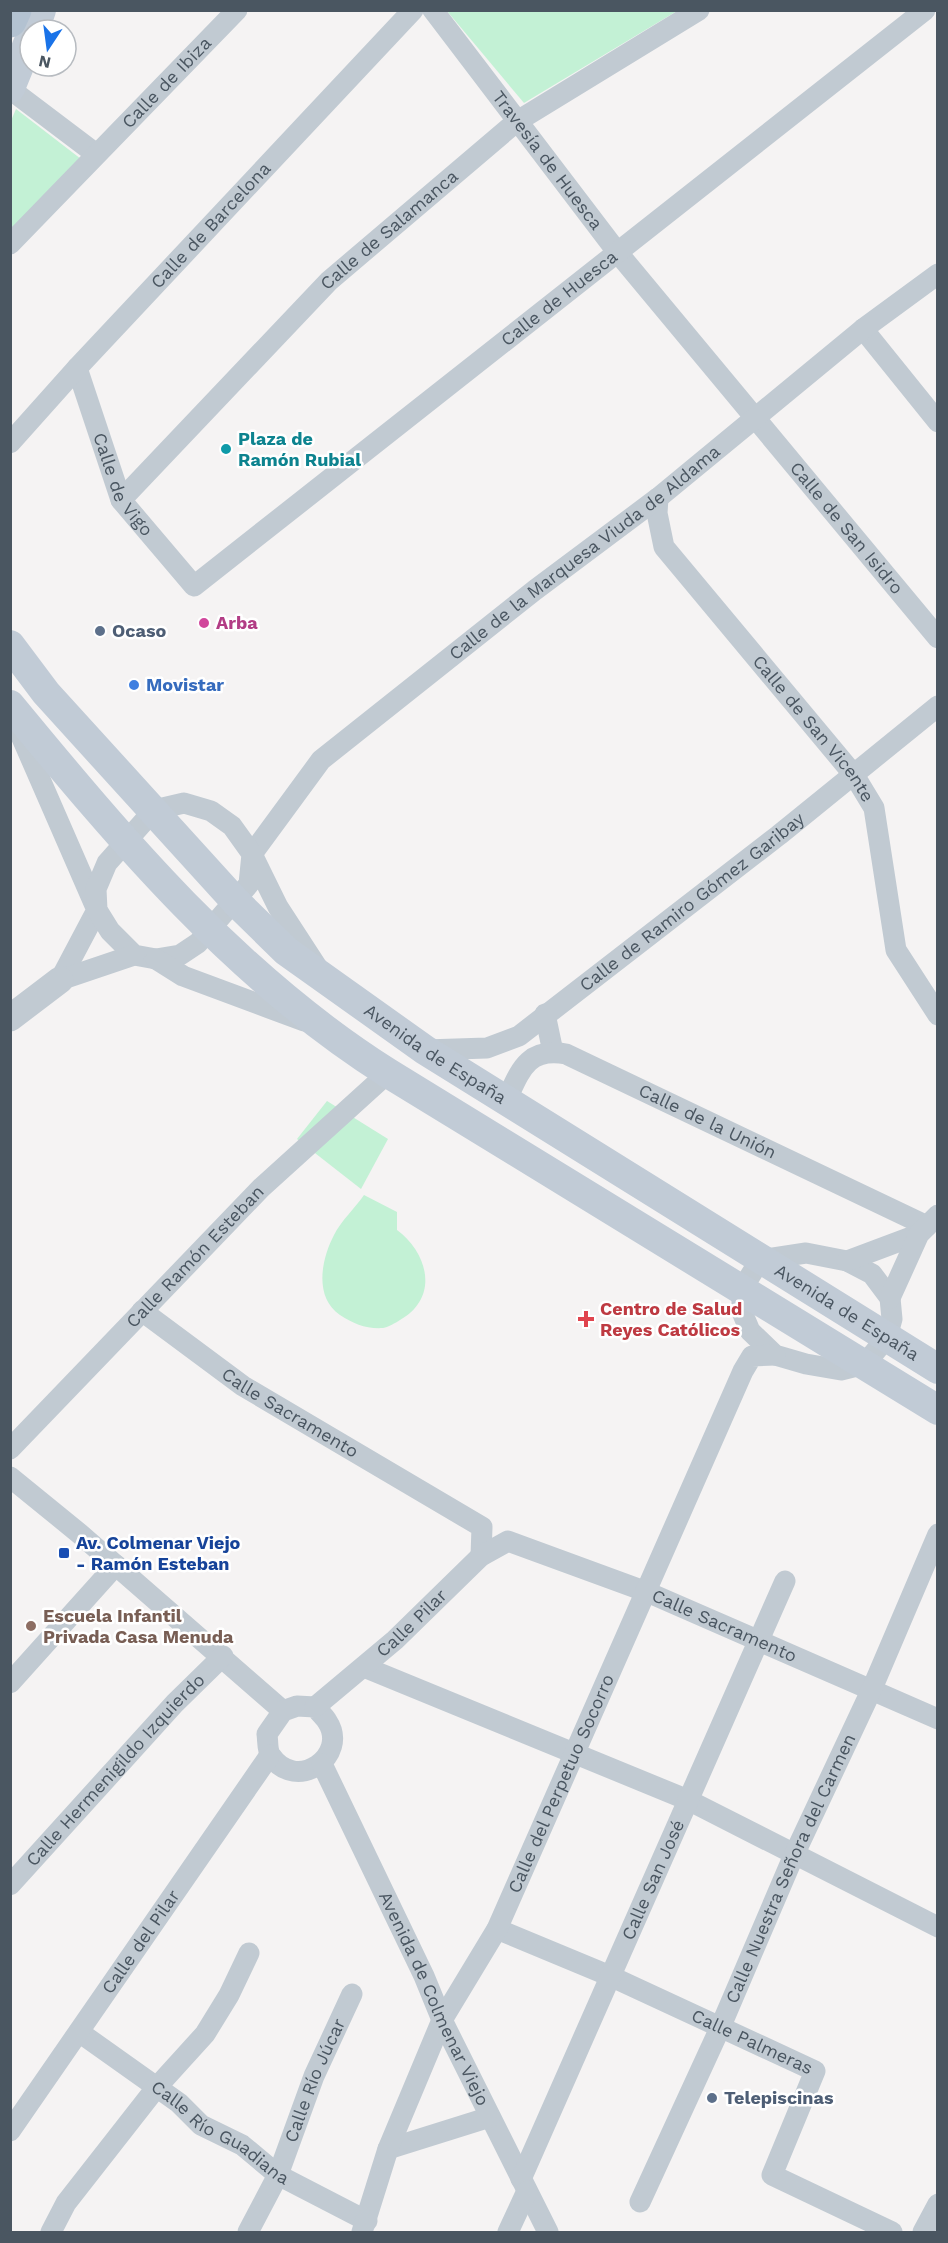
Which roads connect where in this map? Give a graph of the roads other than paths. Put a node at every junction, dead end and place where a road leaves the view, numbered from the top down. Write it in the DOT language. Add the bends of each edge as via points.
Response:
graph roads {
  1 [pos="15,10"];
  2 [pos="237,10"];
  3 [pos="413,10"];
  4 [pos="433,10"];
  5 [pos="699,10"];
  6 [pos="926,10"];
  7 [pos="10,21"];
  8 [pos="18,68"];
  9 [pos="10,88"];
  10 [pos="516,122"];
  11 [pos="96,154"];
  12 [pos="10,244"];
  13 [pos="618,253"];
  14 [pos="938,274"];
  15 [pos="863,329"];
  16 [pos="77,368"];
  17 [pos="756,418"];
  18 [pos="938,422"];
  19 [pos="10,443"];
  20 [pos="658,498"];
  21 [pos="121,500"];
  22 [pos="194,586"];
  23 [pos="938,638"];
  24 [pos="10,645"];
  25 [pos="10,705"];
  26 [pos="938,706"];
  27 [pos="10,710"];
  28 [pos="854,775"];
  29 [pos="154,810"];
  30 [pos="125,843"];
  31 [pos="252,854"];
  32 [pos="236,902"];
  33 [pos="97,910"];
  34 [pos="209,932"];
  35 [pos="134,955"];
  36 [pos="156,960"];
  37 [pos="322,975"];
  38 [pos="60,980"];
  39 [pos="544,1014"];
  40 [pos="938,1015"];
  41 [pos="10,1018"];
  42 [pos="322,1027"];
  43 [pos="425,1050"];
  44 [pos="553,1052"];
  45 [pos="388,1073"];
  46 [pos="506,1101"];
  47 [pos="928,1225"];
  48 [pos="760,1260"];
  49 [pos="847,1261"];
  50 [pos="742,1288"];
  51 [pos="890,1298"];
  52 [pos="142,1311"];
  53 [pos="887,1337"];
  54 [pos="775,1355"];
  55 [pos="865,1364"];
  56 [pos="938,1369"];
  57 [pos="938,1410"];
  58 [pos="10,1449"];
  59 [pos="10,1477"];
  60 [pos="938,1534"];
  61 [pos="508,1541"];
  62 [pos="481,1556"];
  63 [pos="116,1565"];
  64 [pos="785,1581"];
  65 [pos="647,1592"];
  66 [pos="758,1641"];
  67 [pos="223,1656"];
  68 [pos="364,1667"];
  69 [pos="10,1683"];
  70 [pos="871,1690"];
  71 [pos="315,1707"];
  72 [pos="283,1711"];
  73 [pos="938,1719"];
  74 [pos="574,1753"];
  75 [pos="270,1755"];
  76 [pos="322,1764"];
  77 [pos="688,1800"];
  78 [pos="794,1855"];
  79 [pos="10,1885"];
  80 [pos="938,1927"];
  81 [pos="497,1929"];
  82 [pos="249,1953"];
  83 [pos="610,1976"];
  84 [pos="352,1994"];
  85 [pos="442,2020"];
  86 [pos="720,2028"];
  87 [pos="79,2032"];
  88 [pos="156,2088"];
  89 [pos="490,2117"];
  90 [pos="10,2131"];
  91 [pos="388,2149"];
  92 [pos="278,2175"];
  93 [pos="524,2185"];
  94 [pos="640,2202"];
  95 [pos="938,2204"];
  96 [pos="365,2227"];
  97 [pos="51,2232"];
  98 [pos="248,2232"];
  99 [pos="508,2232"];
  100 [pos="548,2232"];
  101 [pos="892,2232"];
  102 [pos="923,2232"];
  1 -- 7 [label="main road"];
  2 -- 11 [label="street, Calle de Ibiza"];
  3 -- 16 [label="street, Calle de Barcelona"];
  4 -- 10 [label="street, Travesía de Huesca"];
  5 -- 10 [label="street, Calle de Salamanca"];
  6 -- 13 [label="street, Calle de Huesca"];
  8 -- 9 [label="main road"];
  9 -- 11 [label="street"];
  10 -- 13 [label="street, Travesía de Huesca"];
  10 -- 21 [label="street, Calle de Salamanca" via="329,282"];
  11 -- 12 [label="street, Calle de Ibiza"];
  13 -- 17 [label="street, Travesía de Huesca"];
  13 -- 22 [label="street, Calle de Huesca"];
  14 -- 15 [label="street, Calle de la Marquesa Viuda de Aldama"];
  15 -- 17 [label="street, Calle de la Marquesa Viuda de Aldama"];
  15 -- 18 [label="street"];
  16 -- 19 [label="street, Calle de Barcelona"];
  16 -- 21 [label="street, Calle de Vigo"];
  17 -- 20 [label="street, Calle de la Marquesa Viuda de Aldama"];
  17 -- 23 [label="street, Calle de San Isidro"];
  20 -- 28 [label="street, Calle de San Vicente" via="664,547"];
  20 -- 31 [label="street, Calle de la Marquesa Viuda de Aldama" via="321,760"];
  21 -- 22 [label="street, Calle de Vigo"];
  24 -- 29 [label="main road, Avenida de España" via="46,693"];
  25 -- 30 [label="main road, Avenida de España"];
  26 -- 28 [label="street, Calle de Ramiro Gómez Garibay"];
  27 -- 33 [label="street"];
  28 -- 39 [label="street, Calle de Ramiro Gómez Garibay"];
  28 -- 40 [label="street, Calle de San Vicente" via="874,808 896,950"];
  29 -- 30 [label="street"];
  29 -- 31 [label="street" via="184,803 211,811 232,826"];
  29 -- 32 [label="main road, Avenida de España"];
  30 -- 33 [label="street" via="107,863 96,889"];
  30 -- 34 [label="main road, Avenida de España"];
  31 -- 32 [label="street" via="249,884"];
  31 -- 37 [label="street" via="278,907"];
  32 -- 34 [label="street"];
  32 -- 37 [label="main road, Avenida de España" via="286,951"];
  33 -- 35 [label="street" via="110,932"];
  33 -- 38 [label="street"];
  34 -- 36 [label="street" via="180,955"];
  34 -- 42 [label="main road, Avenida de España"];
  35 -- 36 [label="street"];
  35 -- 38 [label="street"];
  36 -- 42 [label="street" via="183,976"];
  37 -- 43 [label="main road, Avenida de España"];
  38 -- 41 [label="street"];
  39 -- 43 [label="street, Calle de Ramiro Gómez Garibay" via="519,1036 487,1048"];
  39 -- 44 [label="street"];
  42 -- 45 [label="main road, Avenida de España"];
  43 -- 46 [label="main road, Avenida de España"];
  44 -- 46 [label="street" via="541,1053 523,1065"];
  44 -- 47 [label="street, Calle de la Unión" via="576,1059"];
  45 -- 50 [label="main road, Avenida de España"];
  45 -- 52 [label="street, Calle Ramón Esteban" via="261,1188"];
  46 -- 48 [label="main road, Avenida de España"];
  47 -- 49 [label="street"];
  47 -- 51 [label="street"];
  48 -- 49 [label="street" via="806,1253"];
  48 -- 50 [label="street"];
  48 -- 53 [label="main road, Avenida de España"];
  49 -- 51 [label="street" via="872,1274"];
  50 -- 54 [label="street" via="742,1312 750,1331"];
  50 -- 55 [label="main road, Avenida de España"];
  51 -- 53 [label="street" via="892,1319"];
  52 -- 58 [label="street, Calle Ramón Esteban"];
  52 -- 62 [label="street, Calle Sacramento" via="243,1386 482,1527"];
  53 -- 55 [label="street"];
  53 -- 56 [label="main road, Avenida de España"];
  54 -- 55 [label="street" via="840,1370"];
  54 -- 65 [label="street, Calle del Perpetuo Socorro" via="752,1356 743,1371"];
  55 -- 57 [label="main road, Avenida de España"];
  59 -- 63 [label="street"];
  60 -- 70 [label="street, Calle Nuestra Señora del Carmen"];
  61 -- 62 [label="street, Calle Pilar"];
  61 -- 65 [label="street, Calle Sacramento"];
  62 -- 68 [label="street, Calle Pilar"];
  63 -- 67 [label="street"];
  63 -- 69 [label="street"];
  64 -- 66 [label="street, Calle San José"];
  65 -- 66 [label="street, Calle Sacramento"];
  65 -- 74 [label="street, Calle del Perpetuo Socorro"];
  66 -- 70 [label="street, Calle Sacramento"];
  66 -- 77 [label="street, Calle San José"];
  67 -- 72 [label="street"];
  67 -- 79 [label="street, Calle Hermenigildo Izquierdo" via="175,1703"];
  68 -- 71 [label="street, Calle Pilar"];
  68 -- 74 [label="street"];
  70 -- 73 [label="street, Calle Sacramento"];
  70 -- 78 [label="street, Calle Nuestra Señora del Carmen"];
  71 -- 72 [label="street" via="297,1706"];
  71 -- 76 [label="street" via="329,1723 332,1747"];
  72 -- 75 [label="street" via="267,1734"];
  74 -- 77 [label="street"];
  74 -- 81 [label="street, Calle del Perpetuo Socorro"];
  75 -- 76 [label="street" via="283,1768 301,1773"];
  75 -- 87 [label="street, Calle del Pilar"];
  76 -- 85 [label="street, Avenida de Colmenar Viejo"];
  77 -- 78 [label="street"];
  77 -- 83 [label="street, Calle San José"];
  78 -- 80 [label="street"];
  78 -- 86 [label="street, Calle Nuestra Señora del Carmen"];
  81 -- 83 [label="street, Calle Palmeras"];
  81 -- 85 [label="street, Calle del Perpetuo Socorro"];
  82 -- 88 [label="street" via="230,1995 205,2034"];
  83 -- 86 [label="street, Calle Palmeras"];
  83 -- 93 [label="street, Calle San José"];
  84 -- 92 [label="street, Calle Río Júcar" via="314,2076"];
  85 -- 89 [label="street, Avenida de Colmenar Viejo"];
  85 -- 91 [label="street, Calle del Perpetuo Socorro"];
  86 -- 94 [label="street, Calle Nuestra Señora del Carmen"];
  86 -- 101 [label="street, Calle Palmeras" via="815,2071 772,2175"];
  87 -- 88 [label="street, Calle Río Guadiana"];
  87 -- 90 [label="street, Calle del Pilar"];
  88 -- 92 [label="street, Calle Río Guadiana" via="179,2103 201,2125 242,2145"];
  88 -- 97 [label="street" via="66,2202"];
  89 -- 91 [label="street"];
  89 -- 93 [label="street, Avenida de Colmenar Viejo"];
  91 -- 96 [label="street, Calle del Perpetuo Socorro"];
  92 -- 96 [label="street, Calle Río Guadiana"];
  92 -- 98 [label="street, Calle Río Júcar"];
  93 -- 99 [label="street, Calle San José"];
  93 -- 100 [label="street, Avenida de Colmenar Viejo"];
  95 -- 102 [label="street"];
}
